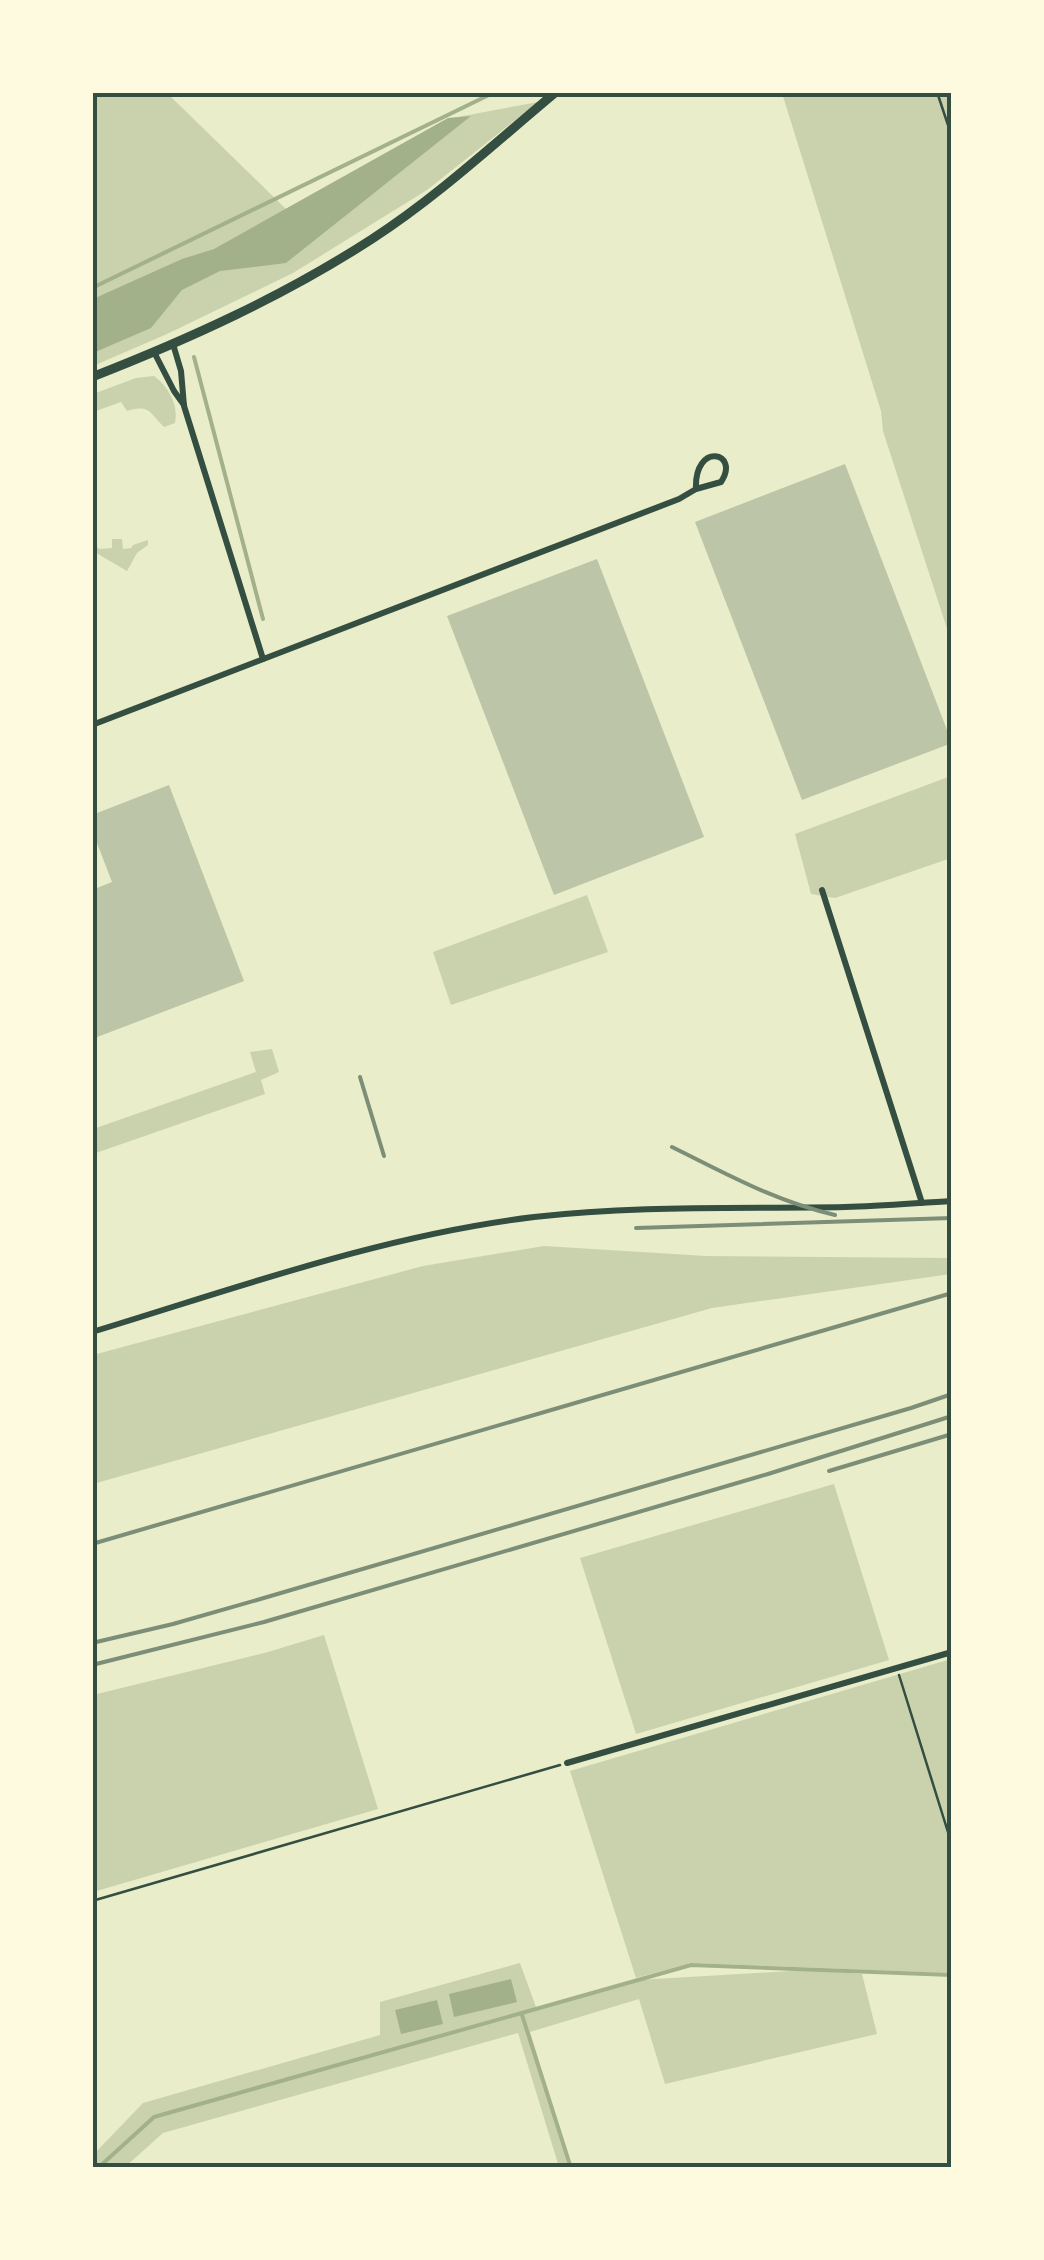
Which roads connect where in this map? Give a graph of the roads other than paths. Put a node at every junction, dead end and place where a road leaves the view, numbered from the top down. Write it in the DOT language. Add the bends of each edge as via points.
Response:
graph roads {
  1 [pos="556,92"];
  2 [pos="173,344"];
  3 [pos="154,352"];
  4 [pos="92,377"];
  5 [pos="184,406"];
  6 [pos="696,489"];
  7 [pos="263,659"];
  8 [pos="92,725"];
  9 [pos="822,890"];
  10 [pos="952,1201"];
  11 [pos="922,1203"];
  12 [pos="92,1332"];
  13 [pos="952,1652"];
  14 [pos="566,1763"];
  1 -- 2 [label="main road" via="373,238 290,288"];
  2 -- 3 [label="main road"];
  2 -- 5 [label="street"];
  3 -- 4 [label="main road"];
  3 -- 5 [label="street"];
  5 -- 7 [label="street"];
  6 -- 6 [label="street" via="721,482 727,474 721,458 705,458"];
  6 -- 7 [label="street"];
  7 -- 8 [label="street"];
  9 -- 11 [label="street"];
  10 -- 11 [label="street"];
  11 -- 12 [label="street" via="686,1206 484,1224 328,1261"];
  13 -- 14 [label="street"];
}
